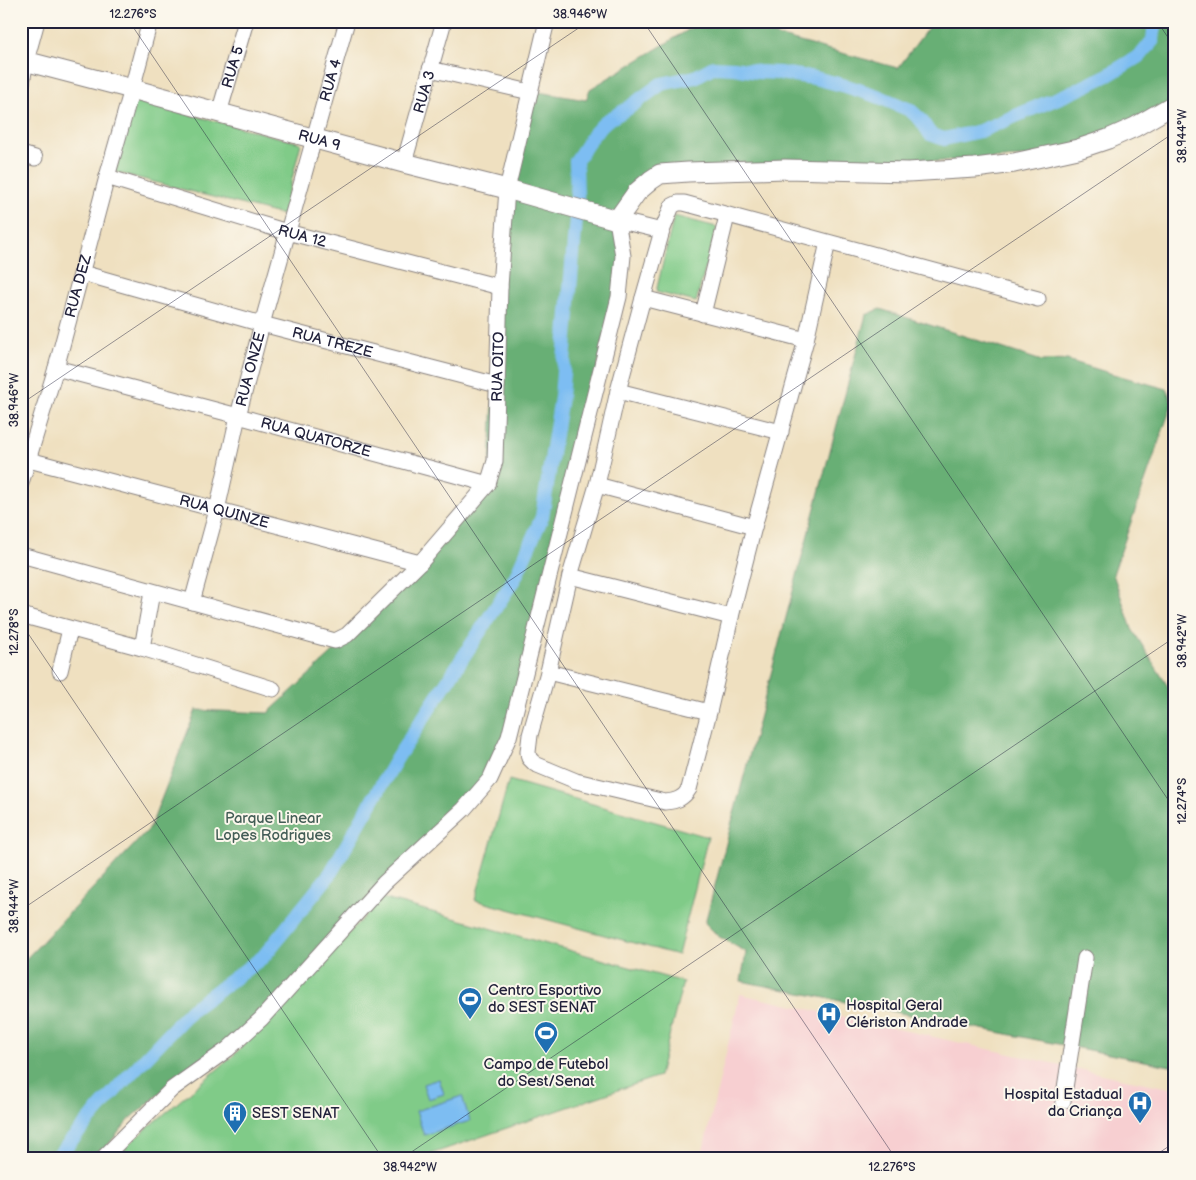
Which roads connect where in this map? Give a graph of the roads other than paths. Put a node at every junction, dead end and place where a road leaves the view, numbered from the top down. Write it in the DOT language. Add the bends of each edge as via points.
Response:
graph roads {
  1 [pos="37,21"];
  2 [pos="150,21"];
  3 [pos="246,21"];
  4 [pos="346,21"];
  5 [pos="444,21"];
  6 [pos="547,21"];
  7 [pos="24,61"];
  8 [pos="430,69"];
  9 [pos="21,88"];
  10 [pos="132,89"];
  11 [pos="530,92"];
  12 [pos="1175,104"];
  13 [pos="219,113"];
  14 [pos="314,138"];
  15 [pos="404,163"];
  16 [pos="107,176"];
  17 [pos="507,189"];
  18 [pos="728,216"];
  19 [pos="617,220"];
  20 [pos="662,231"];
  21 [pos="288,232"];
  22 [pos="828,242"];
  23 [pos="82,273"];
  24 [pos="500,287"];
  25 [pos="642,298"];
  26 [pos="1038,299"];
  27 [pos="703,314"];
  28 [pos="262,324"];
  29 [pos="806,340"];
  30 [pos="56,368"];
  31 [pos="497,385"];
  32 [pos="618,391"];
  33 [pos="238,416"];
  34 [pos="781,432"];
  35 [pos="28,460"];
  36 [pos="21,483"];
  37 [pos="488,484"];
  38 [pos="597,485"];
  39 [pos="217,510"];
  40 [pos="754,527"];
  41 [pos="21,555"];
  42 [pos="420,563"];
  43 [pos="570,576"];
  44 [pos="152,592"];
  45 [pos="192,602"];
  46 [pos="21,616"];
  47 [pos="731,617"];
  48 [pos="70,628"];
  49 [pos="142,648"];
  50 [pos="60,671"];
  51 [pos="548,672"];
  52 [pos="273,689"];
  53 [pos="709,712"];
  54 [pos="1085,958"];
  55 [pos="1063,1101"];
  56 [pos="102,1159"];
  1 -- 7 [label="street"];
  2 -- 10 [label="street, RUA DEZ"];
  3 -- 13 [label="street, RUA 5"];
  4 -- 14 [label="street, RUA 4"];
  5 -- 8 [label="street, RUA 3"];
  6 -- 11 [label="street, RUA OITO"];
  7 -- 9 [label="street"];
  7 -- 10 [label="street, RUA 9"];
  8 -- 11 [label="street"];
  8 -- 15 [label="street, RUA 3"];
  10 -- 13 [label="street, RUA 9"];
  10 -- 16 [label="street, RUA DEZ"];
  11 -- 17 [label="street, RUA OITO"];
  12 -- 19 [label="street" via="1135,128 1108,139 1014,164 917,172 785,168 660,174 637,192"];
  13 -- 14 [label="street, RUA 9"];
  14 -- 15 [label="street, RUA 9"];
  14 -- 21 [label="street, RUA ONZE"];
  15 -- 17 [label="street, RUA 9"];
  16 -- 21 [label="street, RUA 12"];
  16 -- 23 [label="street, RUA DEZ"];
  17 -- 19 [label="street, RUA 9"];
  17 -- 24 [label="street, RUA OITO"];
  18 -- 20 [label="street" via="678,203 672,206"];
  18 -- 22 [label="street"];
  18 -- 27 [label="street"];
  19 -- 20 [label="street"];
  19 -- 56 [label="street" via="623,256 619,297 509,737 490,779 464,809 384,882 261,1019 228,1049 172,1089"];
  20 -- 25 [label="street"];
  21 -- 24 [label="street, RUA 12"];
  21 -- 28 [label="street, RUA ONZE"];
  22 -- 26 [label="street"];
  22 -- 29 [label="street"];
  23 -- 28 [label="street, RUA TREZE"];
  23 -- 30 [label="street, RUA DEZ"];
  24 -- 31 [label="street, RUA OITO"];
  25 -- 27 [label="street"];
  25 -- 32 [label="street"];
  27 -- 29 [label="street"];
  28 -- 31 [label="street, RUA TREZE"];
  28 -- 33 [label="street, RUA ONZE"];
  29 -- 34 [label="street"];
  30 -- 33 [label="street, RUA QUATORZE"];
  30 -- 35 [label="street, RUA DEZ"];
  31 -- 37 [label="street, RUA OITO" via="496,461"];
  32 -- 34 [label="street"];
  32 -- 38 [label="street"];
  33 -- 37 [label="street, RUA QUATORZE"];
  33 -- 39 [label="street, RUA ONZE"];
  34 -- 40 [label="street"];
  35 -- 36 [label="street, RUA DEZ"];
  35 -- 39 [label="street, RUA QUINZE"];
  37 -- 42 [label="street, RUA OITO"];
  38 -- 40 [label="street"];
  38 -- 43 [label="street"];
  39 -- 42 [label="street, RUA QUINZE"];
  39 -- 45 [label="street, RUA ONZE"];
  40 -- 47 [label="street"];
  41 -- 44 [label="street"];
  42 -- 45 [label="street, RUA OITO" via="347,635 335,641"];
  43 -- 47 [label="street"];
  43 -- 51 [label="street"];
  44 -- 45 [label="street"];
  44 -- 49 [label="street"];
  46 -- 48 [label="street"];
  47 -- 53 [label="street"];
  48 -- 49 [label="street"];
  48 -- 50 [label="street"];
  49 -- 52 [label="street"];
  51 -- 53 [label="street"];
  51 -- 53 [label="street" via="530,735 529,758 535,764 576,781 665,802 680,799 692,781"];
  54 -- 55 [label="street"];
}
